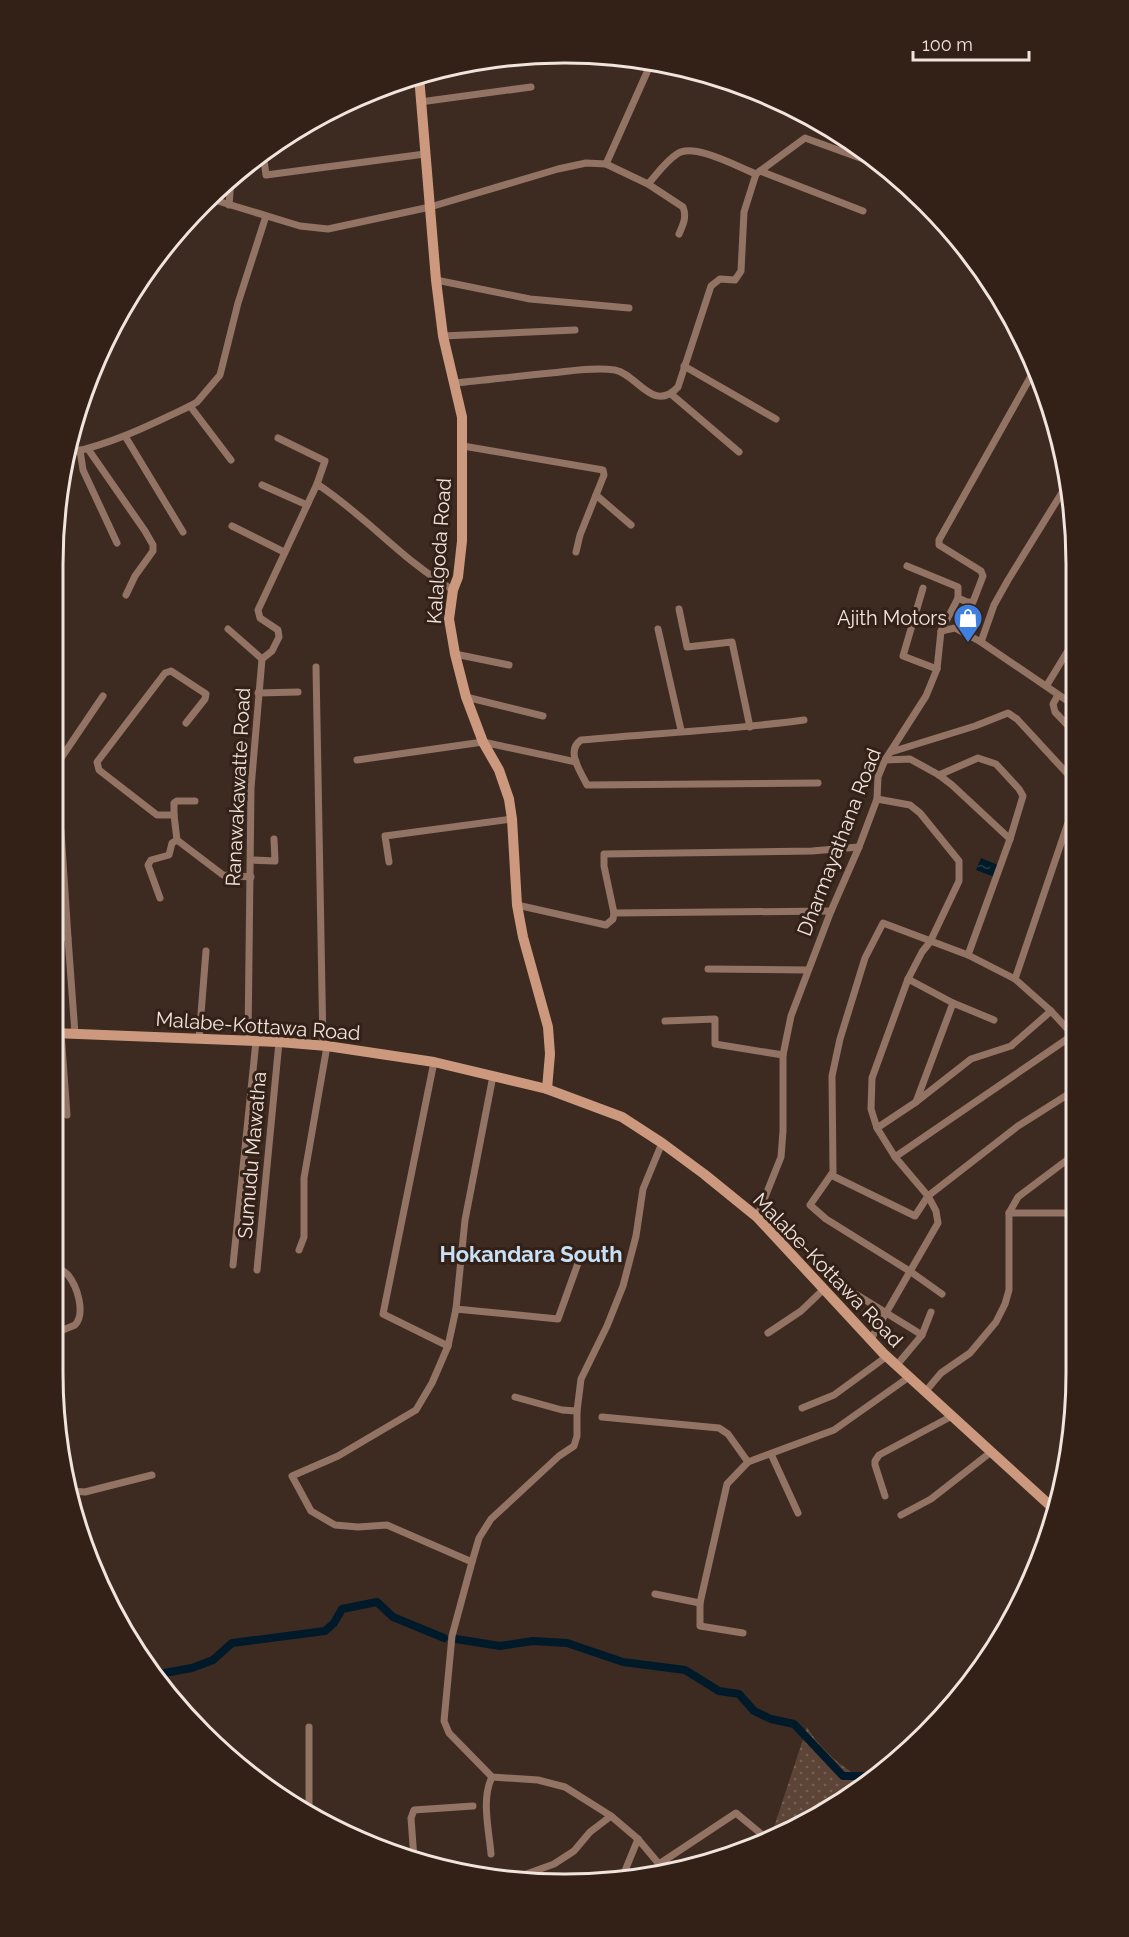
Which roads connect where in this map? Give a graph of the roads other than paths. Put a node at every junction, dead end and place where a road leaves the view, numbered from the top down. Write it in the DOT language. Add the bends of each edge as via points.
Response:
graph roads {
  1 [pos="648,70"];
  2 [pos="419,85"];
  3 [pos="531,87"];
  4 [pos="420,102"];
  5 [pos="425,154"];
  6 [pos="854,156"];
  7 [pos="264,164"];
  8 [pos="606,164"];
  9 [pos="758,172"];
  10 [pos="648,184"];
  11 [pos="230,191"];
  12 [pos="219,202"];
  13 [pos="229,205"];
  14 [pos="430,207"];
  15 [pos="863,211"];
  16 [pos="266,216"];
  17 [pos="679,234"];
  18 [pos="436,280"];
  19 [pos="629,308"];
  20 [pos="575,330"];
  21 [pos="443,336"];
  22 [pos="684,366"];
  23 [pos="1030,378"];
  24 [pos="455,383"];
  25 [pos="671,394"];
  26 [pos="189,406"];
  27 [pos="776,419"];
  28 [pos="125,436"];
  29 [pos="278,438"];
  30 [pos="463,446"];
  31 [pos="88,449"];
  32 [pos="80,450"];
  33 [pos="77,451"];
  34 [pos="739,452"];
  35 [pos="231,460"];
  36 [pos="317,484"];
  37 [pos="262,485"];
  38 [pos="1061,494"];
  39 [pos="596,495"];
  40 [pos="307,505"];
  41 [pos="631,525"];
  42 [pos="232,526"];
  43 [pos="183,531"];
  44 [pos="117,543"];
  45 [pos="284,552"];
  46 [pos="576,552"];
  47 [pos="907,566"];
  48 [pos="923,588"];
  49 [pos="453,590"];
  50 [pos="126,595"];
  51 [pos="958,598"];
  52 [pos="680,609"];
  53 [pos="228,629"];
  54 [pos="658,629"];
  55 [pos="941,631"];
  56 [pos="981,642"];
  57 [pos="455,654"];
  58 [pos="1066,654"];
  59 [pos="262,659"];
  60 [pos="509,665"];
  61 [pos="316,667"];
  62 [pos="937,669"];
  63 [pos="1047,685"];
  64 [pos="298,692"];
  65 [pos="258,693"];
  66 [pos="1058,695"];
  67 [pos="103,696"];
  68 [pos="466,697"];
  69 [pos="1066,700"];
  70 [pos="543,716"];
  71 [pos="804,720"];
  72 [pos="186,723"];
  73 [pos="1066,724"];
  74 [pos="750,727"];
  75 [pos="681,730"];
  76 [pos="483,742"];
  77 [pos="891,752"];
  78 [pos="63,755"];
  79 [pos="357,760"];
  80 [pos="885,760"];
  81 [pos="576,762"];
  82 [pos="1066,772"];
  83 [pos="939,776"];
  84 [pos="818,783"];
  85 [pos="877,799"];
  86 [pos="195,801"];
  87 [pos="174,815"];
  88 [pos="512,819"];
  89 [pos="1066,829"];
  90 [pos="274,838"];
  91 [pos="1010,839"];
  92 [pos="177,840"];
  93 [pos="859,847"];
  94 [pos="251,860"];
  95 [pos="63,862"];
  96 [pos="389,862"];
  97 [pos="251,877"];
  98 [pos="160,898"];
  99 [pos="517,905"];
  100 [pos="831,911"];
  101 [pos="614,913"];
  102 [pos="63,938"];
  103 [pos="68,938"];
  104 [pos="930,942"];
  105 [pos="206,951"];
  106 [pos="968,955"];
  107 [pos="708,969"];
  108 [pos="808,970"];
  109 [pos="908,979"];
  110 [pos="1015,980"];
  111 [pos="952,1003"];
  112 [pos="1051,1011"];
  113 [pos="994,1020"];
  114 [pos="665,1021"];
  115 [pos="1066,1027"];
  116 [pos="63,1033"];
  117 [pos="75,1034"];
  118 [pos="199,1038"];
  119 [pos="252,1041"];
  120 [pos="1066,1041"];
  121 [pos="279,1042"];
  122 [pos="325,1046"];
  123 [pos="783,1055"];
  124 [pos="434,1062"];
  125 [pos="493,1076"];
  126 [pos="63,1082"];
  127 [pos="547,1089"];
  128 [pos="1066,1096"];
  129 [pos="916,1102"];
  130 [pos="67,1115"];
  131 [pos="877,1128"];
  132 [pos="662,1143"];
  133 [pos="895,1157"];
  134 [pos="1066,1161"];
  135 [pos="831,1175"];
  136 [pos="928,1196"];
  137 [pos="1009,1213"];
  138 [pos="1066,1213"];
  139 [pos="757,1218"];
  140 [pos="299,1250"];
  141 [pos="582,1252"];
  142 [pos="234,1265"];
  143 [pos="257,1270"];
  144 [pos="63,1271"];
  145 [pos="911,1272"];
  146 [pos="824,1289"];
  147 [pos="854,1293"];
  148 [pos="942,1294"];
  149 [pos="456,1309"];
  150 [pos="931,1312"];
  151 [pos="886,1313"];
  152 [pos="63,1330"];
  153 [pos="768,1333"];
  154 [pos="922,1335"];
  155 [pos="871,1339"];
  156 [pos="448,1346"];
  157 [pos="886,1357"];
  158 [pos="896,1366"];
  159 [pos="909,1377"];
  160 [pos="925,1392"];
  161 [pos="514,1397"];
  162 [pos="802,1408"];
  163 [pos="577,1411"];
  164 [pos="952,1416"];
  165 [pos="603,1417"];
  166 [pos="991,1452"];
  167 [pos="771,1454"];
  168 [pos="748,1462"];
  169 [pos="152,1475"];
  170 [pos="78,1491"];
  171 [pos="885,1496"];
  172 [pos="1048,1504"];
  173 [pos="798,1513"];
  174 [pos="901,1515"];
  175 [pos="472,1562"];
  176 [pos="656,1594"];
  177 [pos="700,1603"];
  178 [pos="742,1633"];
  179 [pos="309,1727"];
  180 [pos="492,1777"];
  181 [pos="309,1804"];
  182 [pos="473,1806"];
  183 [pos="611,1816"];
  184 [pos="761,1834"];
  185 [pos="638,1839"];
  186 [pos="413,1850"];
  187 [pos="491,1854"];
  188 [pos="625,1870"];
  189 [pos="530,1873"];
  1 -- 8 [label="street"];
  2 -- 4 [label="main road, Kalalgoda Road"];
  3 -- 4 [label="street"];
  4 -- 5 [label="main road, Kalalgoda Road"];
  5 -- 7 [label="street" via="266,175"];
  5 -- 14 [label="main road, Kalalgoda Road"];
  6 -- 9 [label="street" via="805,138"];
  8 -- 10 [label="street"];
  8 -- 14 [label="street" via="586,163 558,169"];
  9 -- 10 [label="street" via="686,150 678,153"];
  9 -- 15 [label="street"];
  9 -- 22 [label="street" via="744,213 741,271 735,280 720,279 711,286"];
  10 -- 17 [label="street" via="683,207 684,222"];
  11 -- 13 [label="street"];
  12 -- 13 [label="street"];
  13 -- 16 [label="street"];
  14 -- 16 [label="street" via="328,229"];
  14 -- 18 [label="main road, Kalalgoda Road"];
  16 -- 26 [label="street" via="220,375"];
  18 -- 19 [label="street" via="530,299"];
  18 -- 21 [label="main road, Kalalgoda Road"];
  20 -- 21 [label="street"];
  21 -- 24 [label="main road, Kalalgoda Road"];
  22 -- 25 [label="street" via="678,387"];
  22 -- 27 [label="street"];
  23 -- 51 [label="street" via="939,540 939,545 983,576 973,602"];
  24 -- 25 [label="street" via="591,369 618,370 650,393"];
  24 -- 30 [label="main road, Kalalgoda Road"];
  25 -- 34 [label="street"];
  26 -- 28 [label="street"];
  26 -- 35 [label="street"];
  28 -- 31 [label="street"];
  28 -- 43 [label="street"];
  29 -- 36 [label="street, Ranawakawatte Road" via="325,461"];
  30 -- 39 [label="street" via="603,470"];
  30 -- 49 [label="main road, Kalalgoda Road" via="462,541"];
  31 -- 32 [label="street"];
  31 -- 50 [label="street" via="153,545"];
  32 -- 33 [label="street"];
  32 -- 44 [label="street" via="83,470"];
  36 -- 40 [label="street, Ranawakawatte Road"];
  36 -- 49 [label="street"];
  37 -- 40 [label="street"];
  38 -- 56 [label="street" via="994,605"];
  39 -- 41 [label="street"];
  39 -- 46 [label="street"];
  40 -- 45 [label="street, Ranawakawatte Road"];
  42 -- 45 [label="street"];
  45 -- 59 [label="street, Ranawakawatte Road" via="258,610 260,618 278,630 279,636 272,651"];
  47 -- 51 [label="street" via="958,587"];
  48 -- 62 [label="street" via="903,656"];
  49 -- 57 [label="main road, Kalalgoda Road" via="449,618"];
  51 -- 55 [label="street"];
  52 -- 74 [label="street" via="687,647 732,642"];
  53 -- 59 [label="street"];
  54 -- 75 [label="street"];
  55 -- 56 [label="street" via="955,628"];
  55 -- 62 [label="street, Dharmayathana Road"];
  56 -- 63 [label="street"];
  57 -- 60 [label="street"];
  57 -- 68 [label="main road, Kalalgoda Road"];
  58 -- 63 [label="street"];
  59 -- 65 [label="street, Ranawakawatte Road"];
  61 -- 122 [label="street"];
  62 -- 77 [label="street, Dharmayathana Road" via="926,696"];
  63 -- 66 [label="street"];
  64 -- 65 [label="street"];
  65 -- 94 [label="street, Ranawakawatte Road" via="251,788"];
  66 -- 69 [label="street"];
  66 -- 73 [label="street" via="1053,704 1055,712"];
  67 -- 78 [label="street"];
  68 -- 70 [label="street"];
  68 -- 76 [label="main road, Kalalgoda Road"];
  71 -- 74 [label="street"];
  72 -- 87 [label="street" via="206,694 171,671 165,673 97,762 99,771 157,816"];
  74 -- 75 [label="street"];
  75 -- 81 [label="street" via="581,740 574,749"];
  76 -- 79 [label="street"];
  76 -- 81 [label="street"];
  76 -- 88 [label="main road, Kalalgoda Road" via="499,770"];
  77 -- 80 [label="street, Dharmayathana Road"];
  77 -- 82 [label="street" via="1008,713"];
  80 -- 83 [label="street" via="909,759"];
  80 -- 85 [label="street, Dharmayathana Road" via="878,777"];
  81 -- 84 [label="street" via="587,785"];
  83 -- 91 [label="street"];
  83 -- 91 [label="street" via="978,758 996,764 1023,796"];
  85 -- 93 [label="street, Dharmayathana Road"];
  85 -- 104 [label="street" via="910,805 958,861 959,881"];
  86 -- 87 [label="street" via="177,801"];
  87 -- 92 [label="street"];
  88 -- 96 [label="street" via="385,836"];
  88 -- 99 [label="main road, Kalalgoda Road"];
  89 -- 110 [label="street"];
  90 -- 94 [label="street" via="275,861"];
  91 -- 106 [label="street"];
  92 -- 97 [label="street" via="223,875"];
  92 -- 98 [label="street" via="169,855 151,860 148,865"];
  93 -- 100 [label="street, Dharmayathana Road"];
  93 -- 101 [label="street" via="604,854"];
  94 -- 97 [label="street, Ranawakawatte Road"];
  95 -- 103 [label="street"];
  97 -- 119 [label="street, Ranawakawatte Road"];
  99 -- 101 [label="street" via="606,925"];
  99 -- 127 [label="main road, Kalalgoda Road" via="548,1027"];
  100 -- 101 [label="street"];
  100 -- 108 [label="street, Dharmayathana Road"];
  102 -- 103 [label="street"];
  103 -- 117 [label="street"];
  104 -- 106 [label="street"];
  104 -- 109 [label="street"];
  104 -- 135 [label="street" via="883,923 865,958 832,1076"];
  105 -- 118 [label="street"];
  106 -- 110 [label="street"];
  107 -- 108 [label="street"];
  108 -- 123 [label="street, Dharmayathana Road" via="791,1016"];
  109 -- 111 [label="street"];
  109 -- 131 [label="street" via="872,1078 871,1109"];
  110 -- 112 [label="street"];
  111 -- 113 [label="street"];
  111 -- 129 [label="street"];
  112 -- 115 [label="street"];
  112 -- 129 [label="street" via="1011,1046 971,1059"];
  114 -- 123 [label="street" via="715,1019 715,1044"];
  116 -- 117 [label="main road, Malabe-Kottawa Road"];
  117 -- 118 [label="main road, Malabe-Kottawa Road"];
  118 -- 119 [label="main road, Malabe-Kottawa Road"];
  119 -- 121 [label="main road, Malabe-Kottawa Road"];
  119 -- 142 [label="street, Ranawakawatte Road"];
  120 -- 133 [label="street"];
  121 -- 122 [label="main road, Malabe-Kottawa Road"];
  121 -- 143 [label="street, Sumudu Mawatha"];
  122 -- 124 [label="main road, Malabe-Kottawa Road"];
  122 -- 140 [label="street" via="304,1178 304,1237"];
  123 -- 139 [label="street, Dharmayathana Road" via="781,1157"];
  124 -- 125 [label="main road, Malabe-Kottawa Road"];
  124 -- 156 [label="street" via="383,1314"];
  125 -- 127 [label="main road, Malabe-Kottawa Road"];
  125 -- 149 [label="street" via="465,1220"];
  126 -- 130 [label="street"];
  127 -- 132 [label="main road, Malabe-Kottawa Road" via="622,1118"];
  128 -- 136 [label="street" via="1018,1126"];
  129 -- 131 [label="street"];
  131 -- 133 [label="street"];
  132 -- 139 [label="main road, Malabe-Kottawa Road"];
  132 -- 163 [label="street" via="643,1189 623,1286 581,1379"];
  133 -- 136 [label="street"];
  134 -- 137 [label="street" via="1018,1197"];
  135 -- 136 [label="street" via="915,1216"];
  135 -- 145 [label="street" via="810,1204 826,1220"];
  136 -- 145 [label="street" via="938,1223"];
  137 -- 138 [label="street"];
  137 -- 160 [label="street" via="1009,1290 1005,1304 996,1322 970,1353 941,1373"];
  139 -- 146 [label="main road, Malabe-Kottawa Road"];
  141 -- 149 [label="street" via="558,1319"];
  144 -- 152 [label="street" via="79,1298 79,1317 75,1325"];
  145 -- 148 [label="street"];
  145 -- 151 [label="street"];
  146 -- 153 [label="street" via="801,1311"];
  146 -- 155 [label="main road, Malabe-Kottawa Road"];
  147 -- 151 [label="street"];
  149 -- 156 [label="street"];
  150 -- 154 [label="street"];
  151 -- 154 [label="street"];
  151 -- 155 [label="street"];
  154 -- 158 [label="street"];
  155 -- 157 [label="main road, Malabe-Kottawa Road"];
  156 -- 175 [label="street" via="416,1410 338,1456 292,1476 311,1511 335,1525 387,1525"];
  157 -- 158 [label="main road, Malabe-Kottawa Road"];
  157 -- 162 [label="street" via="834,1395"];
  158 -- 159 [label="main road, Malabe-Kottawa Road"];
  159 -- 160 [label="main road, Malabe-Kottawa Road"];
  159 -- 167 [label="street" via="834,1430"];
  160 -- 164 [label="main road, Malabe-Kottawa Road"];
  161 -- 163 [label="street"];
  163 -- 175 [label="street" via="574,1446 491,1519 479,1538"];
  164 -- 166 [label="main road, Malabe-Kottawa Road"];
  164 -- 171 [label="street" via="879,1455 874,1461"];
  165 -- 168 [label="street" via="719,1428"];
  166 -- 172 [label="main road, Malabe-Kottawa Road"];
  166 -- 174 [label="street" via="931,1499"];
  167 -- 168 [label="street"];
  167 -- 173 [label="street"];
  168 -- 177 [label="street" via="727,1484"];
  169 -- 170 [label="street"];
  175 -- 180 [label="street" via="452,1636 444,1721 449,1733"];
  176 -- 177 [label="street"];
  177 -- 178 [label="street" via="700,1626"];
  179 -- 181 [label="street"];
  180 -- 183 [label="street" via="537,1780 565,1787"];
  180 -- 187 [label="street" via="486,1798"];
  182 -- 186 [label="street" via="414,1810"];
  183 -- 185 [label="street"];
  183 -- 189 [label="street" via="574,1851"];
  184 -- 185 [label="street" via="736,1813 659,1864"];
  185 -- 188 [label="street"];
}
